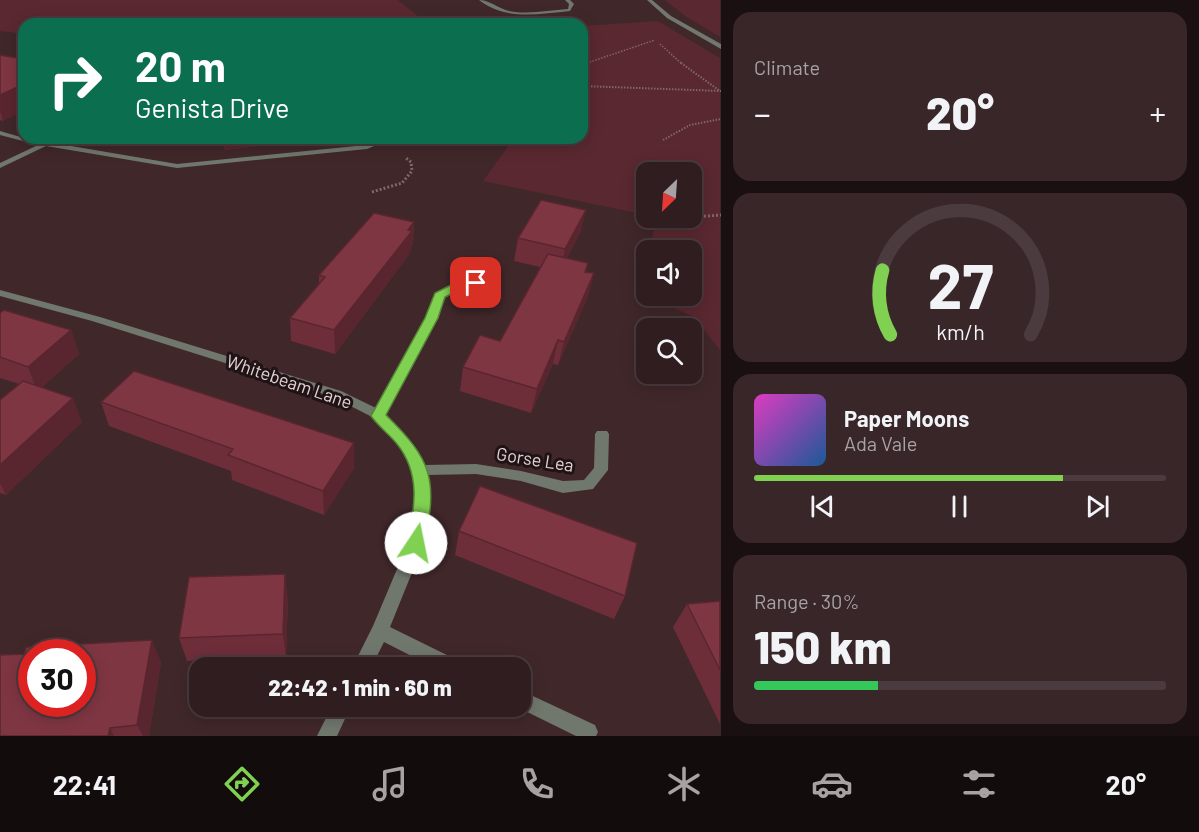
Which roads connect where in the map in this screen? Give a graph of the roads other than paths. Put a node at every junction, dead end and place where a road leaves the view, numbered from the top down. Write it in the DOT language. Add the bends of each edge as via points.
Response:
graph roads {
  1 [pos="481,0"];
  2 [pos="567,0"];
  3 [pos="649,0"];
  4 [pos="516,14"];
  5 [pos="512,18"];
  6 [pos="720,47"];
  7 [pos="0,133"];
  8 [pos="18,137"];
  9 [pos="45,144"];
  10 [pos="374,144"];
  11 [pos="0,166"];
  12 [pos="476,283"];
  13 [pos="2,295"];
  14 [pos="378,416"];
  15 [pos="602,434"];
  16 [pos="421,470"];
  17 [pos="380,631"];
  18 [pos="367,657"];
  19 [pos="433,657"];
  20 [pos="531,704"];
  21 [pos="336,717"];
  22 [pos="588,732"];
  23 [pos="327,736"];
  1 -- 4 [label="street" via="497,10"];
  2 -- 4 [label="street" via="572,4 570,10"];
  3 -- 6 [label="street" via="669,17"];
  4 -- 5 [label="street"];
  7 -- 8 [label="street"];
  9 -- 10 [label="street" via="177,166"];
  9 -- 11 [label="street"];
  12 -- 14 [label="street" via="440,296"];
  13 -- 14 [label="street, Whitebeam Lane" via="96,319 337,394"];
  14 -- 16 [label="street, Whitebeam Lane" via="403,441"];
  15 -- 16 [label="street, Gorse Lea" via="601,470 588,486 563,487 476,469"];
  16 -- 17 [label="street, Whitebeam Lane" via="423,507 416,543"];
  17 -- 18 [label="street, Whitebeam Lane"];
  17 -- 19 [label="street"];
  20 -- 22 [label="street"];
  21 -- 23 [label="street"];
}
